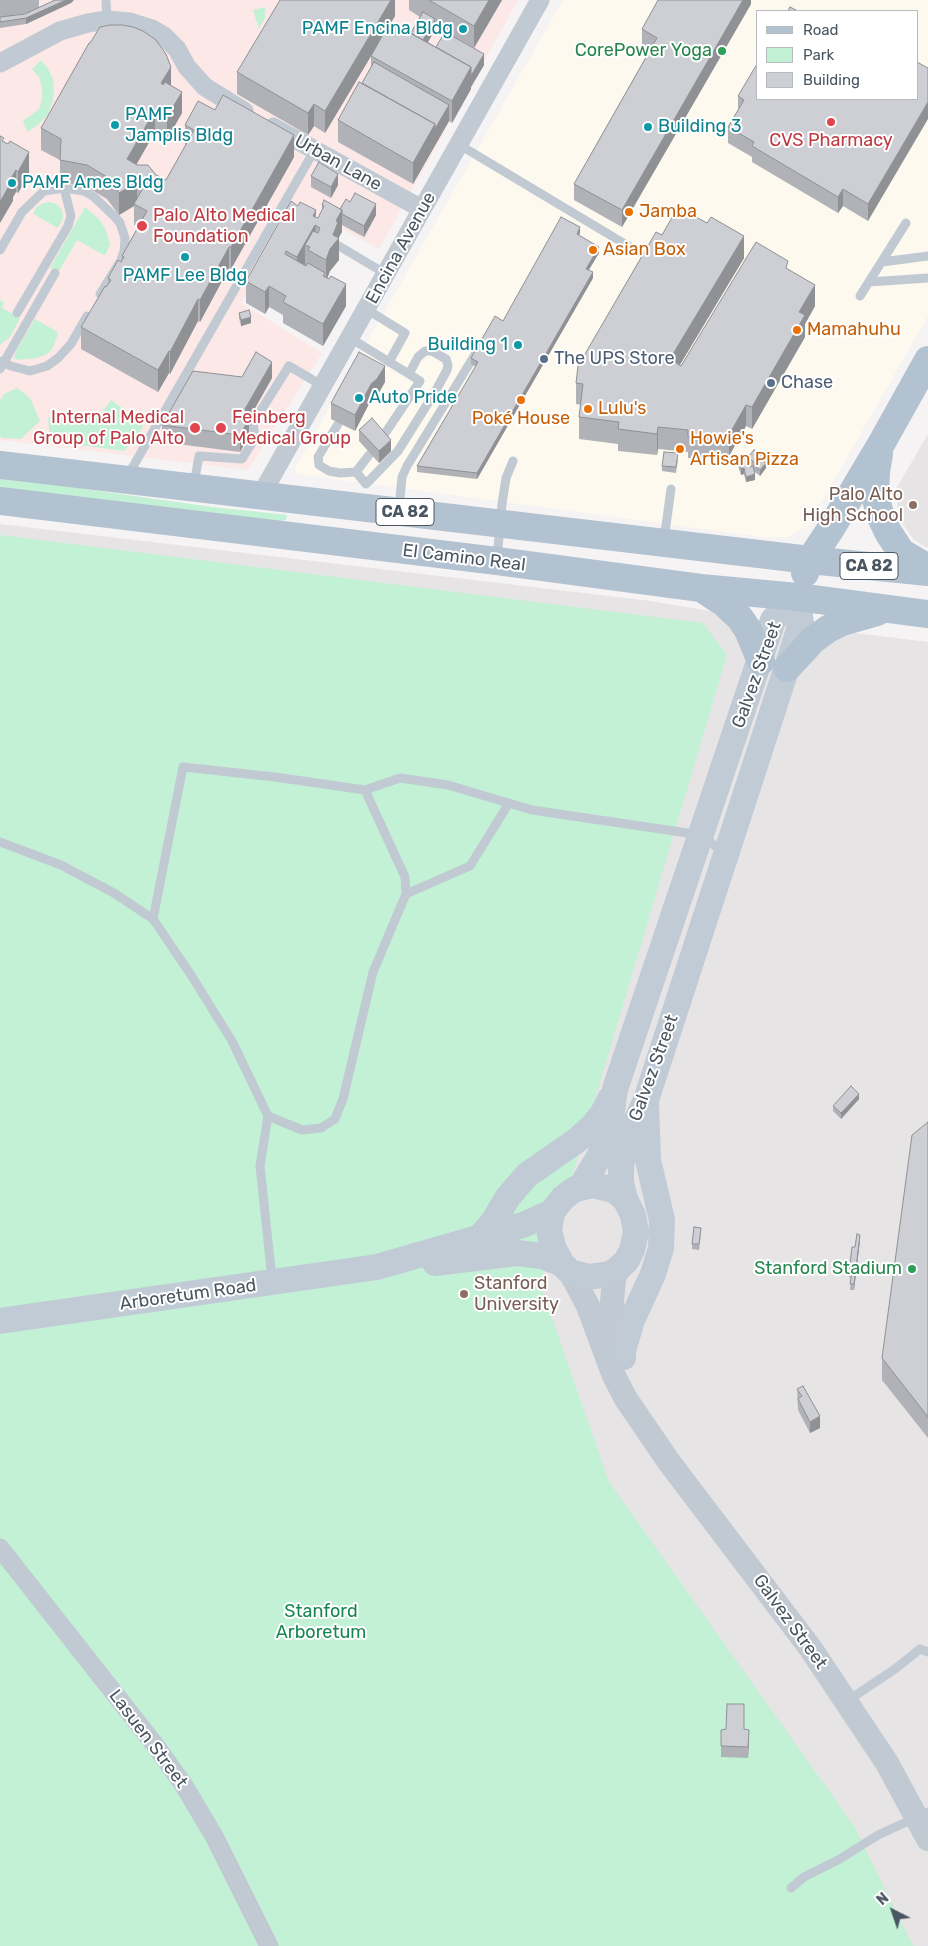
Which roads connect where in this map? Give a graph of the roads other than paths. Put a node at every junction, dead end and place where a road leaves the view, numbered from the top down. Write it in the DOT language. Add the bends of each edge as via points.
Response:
graph roads {
  1 [pos="106,0"];
  2 [pos="540,0"];
  3 [pos="107,20"];
  4 [pos="0,63"];
  5 [pos="458,144"];
  6 [pos="314,151"];
  7 [pos="64,188"];
  8 [pos="422,209"];
  9 [pos="906,223"];
  10 [pos="339,246"];
  11 [pos="0,250"];
  12 [pos="635,250"];
  13 [pos="928,256"];
  14 [pos="882,262"];
  15 [pos="55,272"];
  16 [pos="386,274"];
  17 [pos="928,278"];
  18 [pos="869,282"];
  19 [pos="860,296"];
  20 [pos="366,309"];
  21 [pos="17,314"];
  22 [pos="350,338"];
  23 [pos="476,353"];
  24 [pos="928,360"];
  25 [pos="390,362"];
  26 [pos="1,364"];
  27 [pos="409,374"];
  28 [pos="323,386"];
  29 [pos="338,424"];
  30 [pos="382,438"];
  31 [pos="880,446"];
  32 [pos="369,455"];
  33 [pos="513,461"];
  34 [pos="0,465"];
  35 [pos="356,472"];
  36 [pos="125,479"];
  37 [pos="193,487"];
  38 [pos="671,489"];
  39 [pos="261,495"];
  40 [pos="8,506"];
  41 [pos="399,511"];
  42 [pos="499,523"];
  43 [pos="663,542"];
  44 [pos="810,560"];
  45 [pos="497,561"];
  46 [pos="928,568"];
  47 [pos="928,572"];
  48 [pos="701,588"];
  49 [pos="797,597"];
  50 [pos="884,609"];
  51 [pos="928,614"];
  52 [pos="761,661"];
  53 [pos="787,668"];
  54 [pos="365,790"];
  55 [pos="509,803"];
  56 [pos="701,835"];
  57 [pos="0,842"];
  58 [pos="726,854"];
  59 [pos="406,894"];
  60 [pos="153,919"];
  61 [pos="615,1089"];
  62 [pos="646,1100"];
  63 [pos="268,1116"];
  64 [pos="581,1187"];
  65 [pos="625,1199"];
  66 [pos="552,1212"];
  67 [pos="481,1236"];
  68 [pos="377,1267"];
  69 [pos="566,1268"];
  70 [pos="618,1269"];
  71 [pos="272,1283"];
  72 [pos="0,1321"];
  73 [pos="623,1351"];
  74 [pos="638,1414"];
  75 [pos="0,1548"];
  76 [pos="928,1652"];
  77 [pos="847,1702"];
  78 [pos="922,1814"];
  79 [pos="928,1839"];
  80 [pos="791,1888"];
  81 [pos="269,1946"];
  1 -- 3 [label="lane"];
  2 -- 5 [label="street, Encina Avenue"];
  3 -- 4 [label="street, Urban Lane" via="60,31"];
  3 -- 6 [label="street, Urban Lane" via="140,24 164,36 205,87"];
  5 -- 8 [label="street, Encina Avenue"];
  5 -- 12 [label="lane"];
  6 -- 8 [label="street, Urban Lane"];
  6 -- 36 [label="lane"];
  7 -- 11 [label="lane" via="44,192 30,203"];
  7 -- 21 [label="lane" via="71,216 68,226"];
  7 -- 26 [label="lane" via="84,192 105,206 120,223 124,231 121,260 71,344 58,358 48,366 30,371"];
  8 -- 16 [label="street, Encina Avenue"];
  9 -- 14 [label="lane"];
  10 -- 16 [label="lane"];
  13 -- 14 [label="lane"];
  14 -- 18 [label="lane"];
  15 -- 26 [label="lane"];
  16 -- 20 [label="street, Encina Avenue"];
  17 -- 18 [label="lane"];
  18 -- 19 [label="lane"];
  20 -- 22 [label="street, Encina Avenue"];
  20 -- 25 [label="lane" via="405,333"];
  22 -- 25 [label="lane" via="375,359"];
  22 -- 28 [label="street, Encina Avenue"];
  23 -- 41 [label="lane" via="407,466 402,477"];
  24 -- 31 [label="main road"];
  25 -- 27 [label="lane"];
  27 -- 30 [label="lane" via="420,380"];
  27 -- 35 [label="lane" via="418,357 425,352 432,351 446,359 447,370 398,451 366,484"];
  28 -- 37 [label="lane" via="289,366 254,423 255,438 242,459 199,456"];
  28 -- 39 [label="street, Encina Avenue"];
  29 -- 35 [label="lane" via="318,457 319,465 329,471"];
  31 -- 44 [label="main road"];
  31 -- 46 [label="main road" via="875,496 881,517 901,552"];
  32 -- 35 [label="lane"];
  33 -- 42 [label="lane" via="506,478"];
  34 -- 36 [label="main road, CA 82"];
  36 -- 37 [label="main road, CA 82"];
  37 -- 39 [label="main road, CA 82"];
  38 -- 43 [label="lane"];
  39 -- 41 [label="main road, CA 82"];
  40 -- 45 [label="main road, El Camino Real / CA 82"];
  41 -- 42 [label="main road, CA 82"];
  42 -- 43 [label="main road, CA 82"];
  42 -- 45 [label="lane"];
  43 -- 44 [label="main road, CA 82"];
  44 -- 47 [label="main road, CA 82"];
  44 -- 49 [label="main road"];
  45 -- 48 [label="main road, El Camino Real / CA 82"];
  48 -- 49 [label="main road, El Camino Real / CA 82"];
  48 -- 52 [label="main road" via="740,618"];
  49 -- 50 [label="main road, El Camino Real / CA 82"];
  49 -- 52 [label="main road, Galvez Street" via="773,620"];
  49 -- 53 [label="main road, Galvez Street" via="801,623"];
  50 -- 51 [label="main road, El Camino Real / CA 82"];
  50 -- 53 [label="main road" via="828,629"];
  52 -- 56 [label="main road, Galvez Street"];
  53 -- 58 [label="main road, Galvez Street"];
  54 -- 55 [label="lane" via="400,778 448,785"];
  54 -- 59 [label="lane" via="405,877"];
  54 -- 60 [label="lane" via="183,767"];
  55 -- 56 [label="lane" via="532,810"];
  55 -- 59 [label="lane" via="470,866"];
  56 -- 58 [label="lane"];
  56 -- 61 [label="main road, Galvez Street"];
  57 -- 60 [label="lane" via="61,865 114,893"];
  58 -- 62 [label="main road, Galvez Street"];
  59 -- 63 [label="lane" via="373,972 343,1099 334,1119 321,1128 302,1130"];
  60 -- 63 [label="lane" via="232,1041"];
  61 -- 64 [label="main road, Galvez Street" via="609,1132"];
  61 -- 67 [label="main road" via="604,1113 593,1126 527,1175 508,1196"];
  62 -- 65 [label="main road, Galvez Street" via="626,1142 621,1166"];
  62 -- 73 [label="main road" via="648,1160 662,1220 661,1248"];
  63 -- 71 [label="lane" via="260,1166"];
  64 -- 65 [label="main road" via="603,1186"];
  64 -- 66 [label="main road" via="563,1198"];
  65 -- 70 [label="main road" via="633,1215 635,1242 627,1260"];
  66 -- 67 [label="main road, Arboretum Road" via="523,1226"];
  66 -- 69 [label="main road" via="550,1239"];
  67 -- 68 [label="main road, Arboretum Road"];
  68 -- 69 [label="main road, Arboretum Road" via="400,1268 517,1253 542,1256"];
  68 -- 71 [label="main road, Arboretum Road"];
  69 -- 70 [label="main road" via="589,1277"];
  69 -- 74 [label="street, Galvez Street" via="588,1306 614,1376"];
  70 -- 73 [label="street, Galvez Street" via="612,1302"];
  71 -- 72 [label="main road, Arboretum Road"];
  73 -- 74 [label="street, Galvez Street"];
  74 -- 77 [label="street, Galvez Street" via="669,1462 764,1585"];
  75 -- 81 [label="street, Lasuen Street" via="183,1784 214,1836"];
  76 -- 77 [label="lane" via="920,1649"];
  77 -- 78 [label="street, Galvez Street"];
  78 -- 79 [label="street, Galvez Street"];
  78 -- 80 [label="lane" via="878,1835 840,1860 804,1877"];
}
